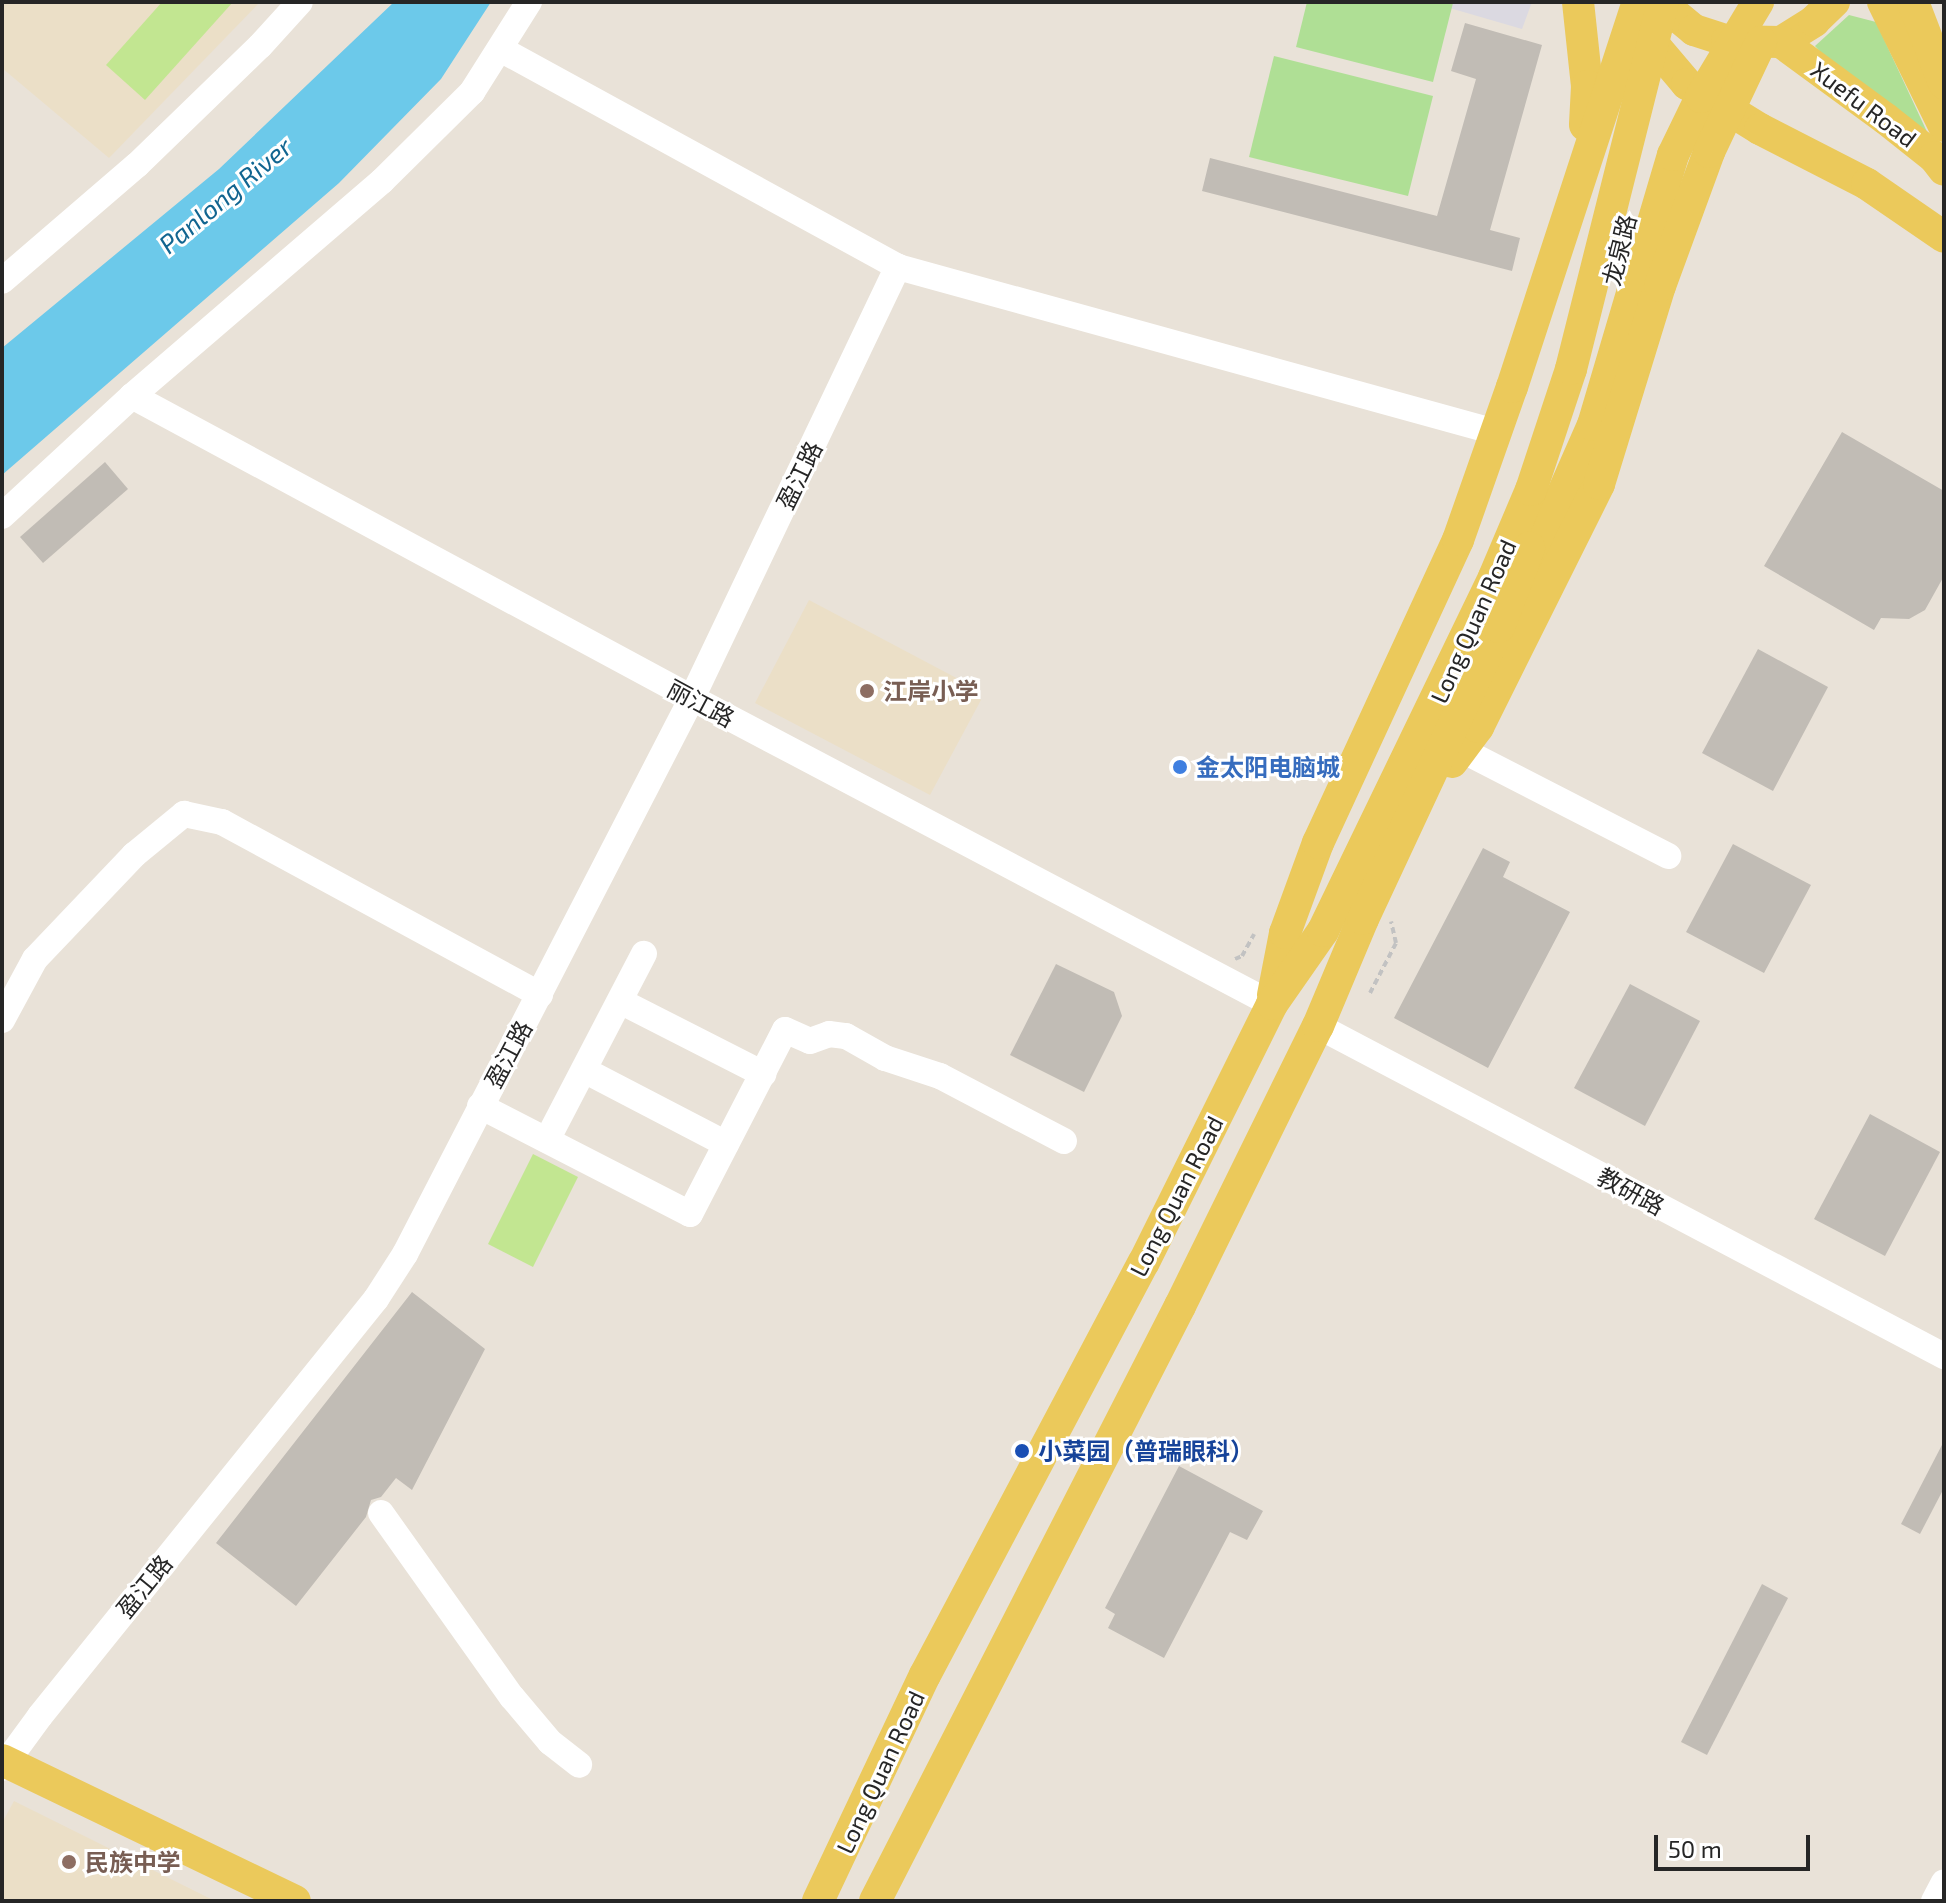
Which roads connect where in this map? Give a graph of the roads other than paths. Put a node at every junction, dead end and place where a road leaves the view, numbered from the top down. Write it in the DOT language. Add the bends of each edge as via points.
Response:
graph roads {
  1 [pos="300,2"];
  2 [pos="529,2"];
  3 [pos="1578,2"];
  4 [pos="1624,2"];
  5 [pos="1638,2"];
  6 [pos="1661,2"];
  7 [pos="1682,2"];
  8 [pos="1758,2"];
  9 [pos="1834,2"];
  10 [pos="1883,2"];
  11 [pos="1913,2"];
  12 [pos="1771,42"];
  13 [pos="502,50"];
  14 [pos="1944,83"];
  15 [pos="1944,126"];
  16 [pos="1944,170"];
  17 [pos="1944,237"];
  18 [pos="898,267"];
  19 [pos="2,281"];
  20 [pos="132,396"];
  21 [pos="1496,432"];
  22 [pos="1546,497"];
  23 [pos="2,516"];
  24 [pos="692,698"];
  25 [pos="1462,750"];
  26 [pos="1417,805"];
  27 [pos="1668,856"];
  28 [pos="644,954"];
  29 [pos="540,995"];
  30 [pos="620,1001"];
  31 [pos="1272,1004"];
  32 [pos="2,1020"];
  33 [pos="1318,1026"];
  34 [pos="584,1070"];
  35 [pos="763,1074"];
  36 [pos="480,1106"];
  37 [pos="547,1140"];
  38 [pos="1064,1141"];
  39 [pos="726,1144"];
  40 [pos="1944,1356"];
  41 [pos="381,1513"];
  42 [pos="3,1763"];
  43 [pos="579,1765"];
  44 [pos="1944,1882"];
  45 [pos="295,1901"];
  46 [pos="818,1901"];
  47 [pos="875,1901"];
  48 [pos="1934,1901"];
  1 -- 19 [label="street" via="137,165"];
  2 -- 13 [label="street"];
  3 -- 31 [label="main road" via="1587,86 1584,170 1541,360 1473,554 1337,844"];
  4 -- 17 [label="main road" via="1687,84 1867,184"];
  5 -- 21 [label="main road"];
  6 -- 12 [label="main road" via="1694,30 1727,41"];
  6 -- 22 [label="main road, 龙泉路" via="1571,369"];
  7 -- 22 [label="main road, 龙泉路" via="1588,374"];
  8 -- 22 [label="main road" via="1673,155 1593,425"];
  9 -- 12 [label="main road" via="1814,21"];
  10 -- 15 [label="main road, Xuefu Road"];
  11 -- 14 [label="main road"];
  12 -- 16 [label="main road, Xuefu Road" via="1886,119"];
  12 -- 25 [label="main road" via="1709,152 1660,286 1599,484"];
  13 -- 18 [label="street"];
  13 -- 20 [label="street" via="472,92 382,181"];
  18 -- 21 [label="street"];
  18 -- 24 [label="street, 盈江路"];
  20 -- 23 [label="street"];
  20 -- 24 [label="street, 丽江路"];
  21 -- 31 [label="main road" via="1430,606 1318,843 1285,933"];
  22 -- 26 [label="main road, Long Quan Road" via="1541,550 1499,627"];
  22 -- 31 [label="main road, Long Quan Road" via="1465,643 1323,931"];
  24 -- 29 [label="street, 盈江路"];
  24 -- 31 [label="street, 丽江路"];
  25 -- 26 [label="main road"];
  25 -- 27 [label="street"];
  26 -- 33 [label="main road, Long Quan Road"];
  28 -- 30 [label="street"];
  29 -- 32 [label="street" via="222,822 184,814 134,855 35,959"];
  29 -- 36 [label="street, 盈江路"];
  30 -- 34 [label="street"];
  30 -- 35 [label="street"];
  31 -- 46 [label="main road, Long Quan Road" via="1144,1262 925,1675"];
  33 -- 40 [label="street, 教研路"];
  33 -- 47 [label="main road, Long Quan Road"];
  34 -- 37 [label="street"];
  34 -- 39 [label="street"];
  35 -- 38 [label="street" via="785,1030 810,1041 829,1034 846,1036 885,1058 940,1076"];
  35 -- 39 [label="street"];
  36 -- 37 [label="street"];
  36 -- 42 [label="street, 盈江路" via="405,1254 376,1299"];
  37 -- 39 [label="street" via="690,1214"];
  41 -- 43 [label="street" via="512,1697 550,1742"];
  42 -- 45 [label="main road"];
  44 -- 48 [label="street"];
}
